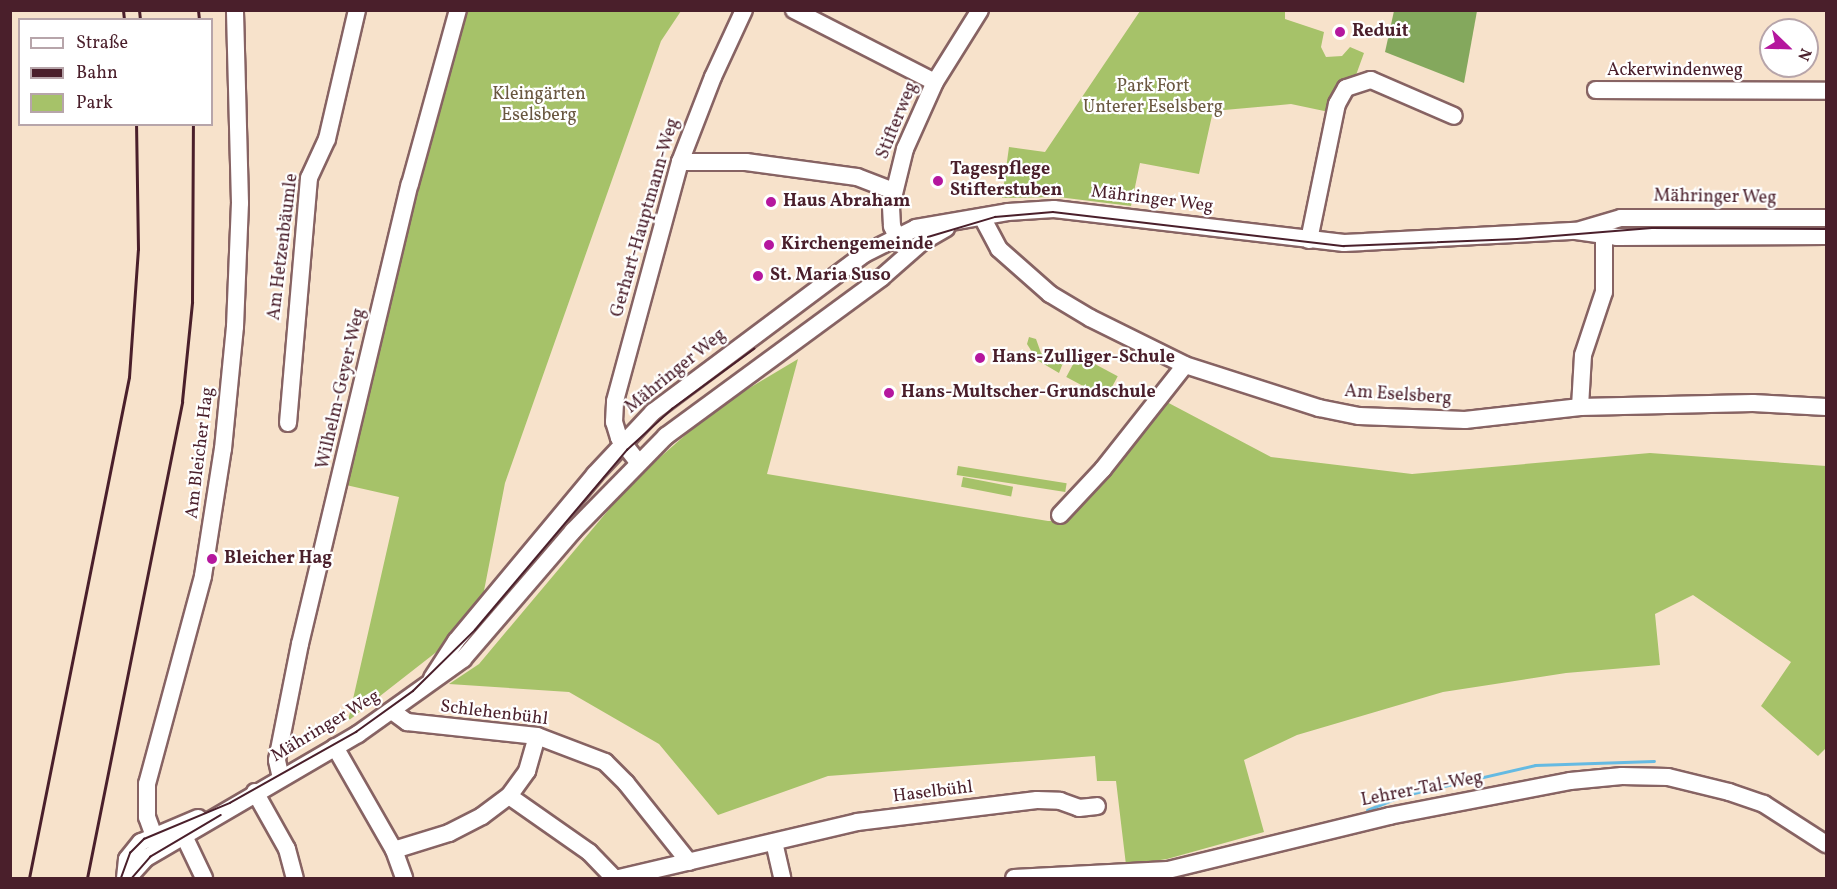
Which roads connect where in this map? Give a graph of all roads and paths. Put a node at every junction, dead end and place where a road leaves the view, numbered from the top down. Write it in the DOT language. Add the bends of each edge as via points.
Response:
graph roads {
  1 [pos="235,10"];
  2 [pos="357,10"];
  3 [pos="458,10"];
  4 [pos="744,10"];
  5 [pos="794,10"];
  6 [pos="980,10"];
  7 [pos="936,82"];
  8 [pos="1596,90"];
  9 [pos="1827,91"];
  10 [pos="1454,116"];
  11 [pos="680,162"];
  12 [pos="893,191"];
  13 [pos="982,217"];
  14 [pos="1827,218"];
  15 [pos="955,224"];
  16 [pos="1604,228"];
  17 [pos="896,236"];
  18 [pos="1827,236"];
  19 [pos="1309,240"];
  20 [pos="906,256"];
  21 [pos="1185,365"];
  22 [pos="1580,407"];
  23 [pos="1827,407"];
  24 [pos="288,423"];
  25 [pos="621,443"];
  26 [pos="638,462"];
  27 [pos="1060,514"];
  28 [pos="432,678"];
  29 [pos="392,711"];
  30 [pos="537,736"];
  31 [pos="335,747"];
  32 [pos="281,778"];
  33 [pos="255,792"];
  34 [pos="509,796"];
  35 [pos="236,803"];
  36 [pos="1097,806"];
  37 [pos="184,836"];
  38 [pos="774,842"];
  39 [pos="156,843"];
  40 [pos="1827,844"];
  41 [pos="394,850"];
  42 [pos="689,862"];
  43 [pos="1039,877"];
  44 [pos="126,879"];
  45 [pos="204,879"];
  46 [pos="295,879"];
  47 [pos="404,879"];
  48 [pos="614,879"];
  49 [pos="619,879"];
  50 [pos="782,879"];
  51 [pos="1014,879"];
  1 -- 39 [label="street, Am Bleicher Hag" via="239,244 230,384 203,576 147,784 146,812"];
  2 -- 24 [label="street, Am Hetzenbäumle" via="327,139 309,178"];
  3 -- 32 [label="street, Wilhelm-Geyer-Weg" via="410,184 300,644 277,760"];
  4 -- 11 [label="street, Gerhart-Hauptmann-Weg" via="712,76"];
  5 -- 7 [label="street"];
  6 -- 7 [label="street, Stifterweg"];
  7 -- 12 [label="street, Stifterweg" via="910,137"];
  8 -- 9 [label="street, Ackerwindenweg"];
  10 -- 19 [label="street" via="1371,80 1342,92"];
  11 -- 12 [label="street" via="746,162 857,177"];
  11 -- 25 [label="street, Gerhart-Hauptmann-Weg" via="615,401 614,422"];
  12 -- 17 [label="street, Stifterweg" via="891,220"];
  13 -- 15 [label="street, Mähringer Weg"];
  13 -- 19 [label="street, Mähringer Weg" via="1036,210 1082,211"];
  13 -- 21 [label="street, Am Eselsberg" via="999,249 1050,294"];
  14 -- 16 [label="street, Mähringer Weg" via="1676,216"];
  15 -- 17 [label="street, Mähringer Weg" via="922,227"];
  15 -- 20 [label="street, Mähringer Weg"];
  16 -- 18 [label="street, Mähringer Weg"];
  16 -- 19 [label="street, Mähringer Weg" via="1381,243"];
  16 -- 22 [label="street" via="1604,292 1583,355"];
  17 -- 20 [label="street, Stifterweg"];
  17 -- 25 [label="street, Mähringer Weg" via="864,254 694,379"];
  20 -- 26 [label="street, Mähringer Weg" via="695,412"];
  21 -- 22 [label="street, Am Eselsberg" via="1274,396 1359,416 1465,420"];
  21 -- 27 [label="street" via="1103,469"];
  22 -- 23 [label="street, Am Eselsberg" via="1753,403"];
  25 -- 26 [label="street"];
  25 -- 28 [label="street, Mähringer Weg" via="456,641"];
  26 -- 28 [label="street, Mähringer Weg" via="573,531 478,645"];
  28 -- 29 [label="street, Mähringer Weg"];
  29 -- 30 [label="street, Schlehenbühl" via="407,722"];
  29 -- 31 [label="street, Mähringer Weg"];
  30 -- 34 [label="street" via="527,771"];
  30 -- 42 [label="street, Schlehenbühl" via="605,762 627,783"];
  31 -- 32 [label="street, Mähringer Weg"];
  31 -- 41 [label="street"];
  32 -- 33 [label="street, Mähringer Weg"];
  33 -- 35 [label="street, Mähringer Weg"];
  33 -- 46 [label="street" via="287,849"];
  34 -- 41 [label="street" via="449,833"];
  34 -- 48 [label="street" via="589,852"];
  35 -- 37 [label="street, Mähringer Weg"];
  35 -- 39 [label="street, Mähringer Weg"];
  36 -- 38 [label="street, Haselbühl" via="1078,808 1060,801 1036,800 857,822"];
  37 -- 39 [label="street, Mähringer Weg"];
  37 -- 45 [label="street"];
  38 -- 42 [label="street, Haselbühl"];
  38 -- 50 [label="street"];
  39 -- 44 [label="street" via="131,852"];
  40 -- 43 [label="street, Lehrer-Tal-Weg" via="1764,804 1729,792 1668,777 1622,776 1570,781 1379,818 1168,870"];
  41 -- 47 [label="street"];
  42 -- 49 [label="street, Haselbühl"];
  43 -- 51 [label="street, Lehrer-Tal-Weg"];
}
